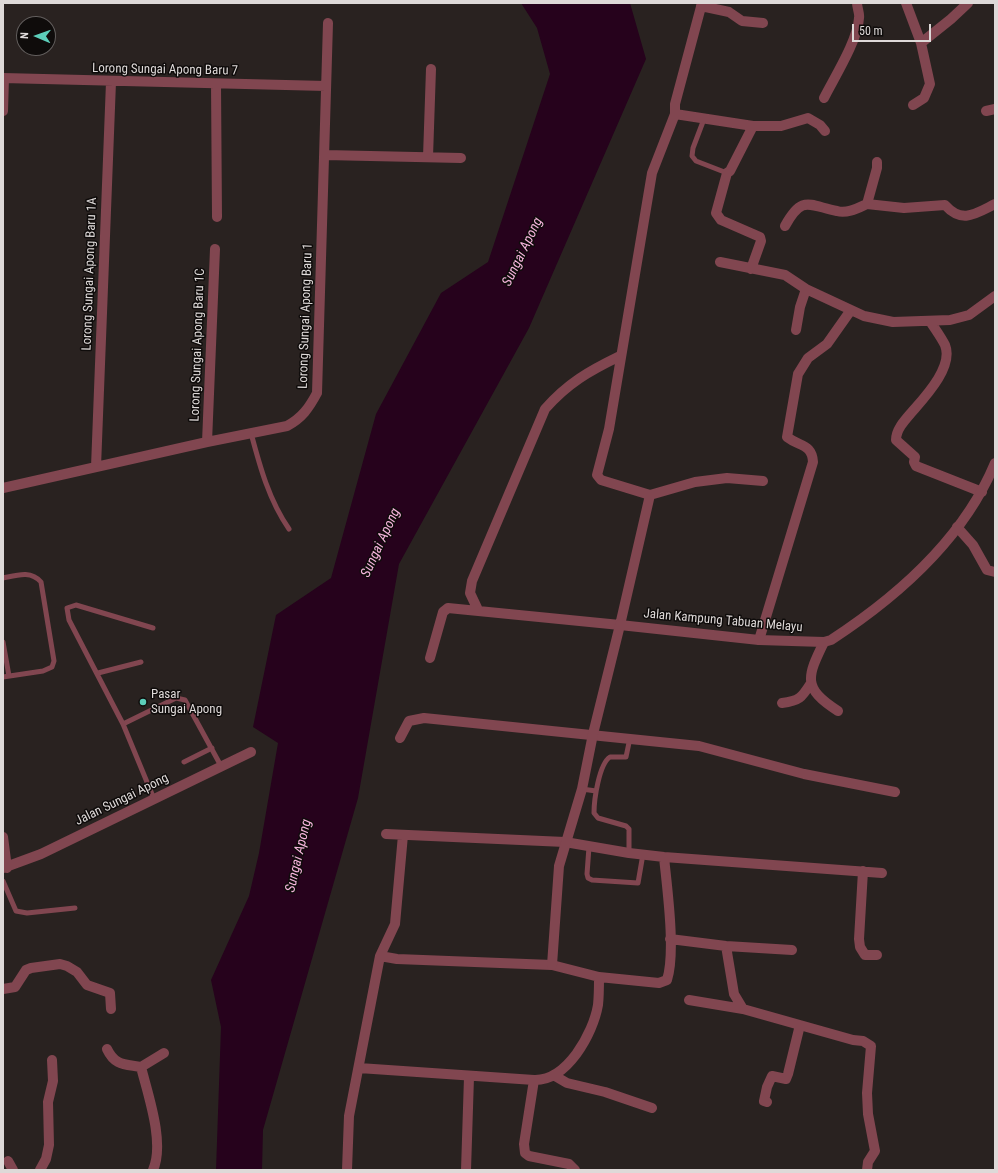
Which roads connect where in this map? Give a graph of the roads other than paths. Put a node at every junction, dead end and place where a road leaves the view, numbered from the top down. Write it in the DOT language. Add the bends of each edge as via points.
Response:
graph roads {
  1 [pos="857,3"];
  2 [pos="906,3"];
  3 [pos="968,3"];
  4 [pos="701,5"];
  5 [pos="328,23"];
  6 [pos="763,23"];
  7 [pos="921,43"];
  8 [pos="430,69"];
  9 [pos="4,78"];
  10 [pos="111,82"];
  11 [pos="216,84"];
  12 [pos="326,86"];
  13 [pos="824,98"];
  14 [pos="913,105"];
  15 [pos="3,111"];
  16 [pos="675,114"];
  17 [pos="704,119"];
  18 [pos="753,126"];
  19 [pos="825,131"];
  20 [pos="324,155"];
  21 [pos="428,157"];
  22 [pos="461,158"];
  23 [pos="877,162"];
  24 [pos="727,174"];
  25 [pos="867,204"];
  26 [pos="995,204"];
  27 [pos="217,217"];
  28 [pos="785,226"];
  29 [pos="215,249"];
  30 [pos="720,262"];
  31 [pos="751,269"];
  32 [pos="806,289"];
  33 [pos="995,296"];
  34 [pos="851,310"];
  35 [pos="930,321"];
  36 [pos="796,330"];
  37 [pos="620,356"];
  38 [pos="250,433"];
  39 [pos="208,442"];
  40 [pos="995,463"];
  41 [pos="96,468"];
  42 [pos="763,481"];
  43 [pos="3,488"];
  44 [pos="982,492"];
  45 [pos="650,495"];
  46 [pos="956,527"];
  47 [pos="289,528"];
  48 [pos="995,572"];
  49 [pos="3,578"];
  50 [pos="478,610"];
  51 [pos="620,625"];
  52 [pos="153,628"];
  53 [pos="759,640"];
  54 [pos="3,642"];
  55 [pos="824,642"];
  56 [pos="430,658"];
  57 [pos="141,662"];
  58 [pos="98,673"];
  59 [pos="9,676"];
  60 [pos="3,677"];
  61 [pos="811,683"];
  62 [pos="782,703"];
  63 [pos="838,711"];
  64 [pos="123,724"];
  65 [pos="593,734"];
  66 [pos="400,738"];
  67 [pos="630,738"];
  68 [pos="212,748"];
  69 [pos="251,752"];
  70 [pos="184,762"];
  71 [pos="221,766"];
  72 [pos="582,789"];
  73 [pos="596,791"];
  74 [pos="894,792"];
  75 [pos="154,799"];
  76 [pos="386,834"];
  77 [pos="403,835"];
  78 [pos="3,837"];
  79 [pos="565,842"];
  80 [pos="589,847"];
  81 [pos="629,853"];
  82 [pos="643,854"];
  83 [pos="664,857"];
  84 [pos="5,868"];
  85 [pos="863,871"];
  86 [pos="882,873"];
  87 [pos="3,880"];
  88 [pos="75,908"];
  89 [pos="670,939"];
  90 [pos="726,946"];
  91 [pos="792,950"];
  92 [pos="877,955"];
  93 [pos="380,956"];
  94 [pos="552,965"];
  95 [pos="599,977"];
  96 [pos="3,989"];
  97 [pos="689,1000"];
  98 [pos="111,1008"];
  99 [pos="743,1009"];
  100 [pos="800,1025"];
  101 [pos="107,1049"];
  102 [pos="164,1053"];
  103 [pos="52,1060"];
  104 [pos="141,1067"];
  105 [pos="359,1068"];
  106 [pos="555,1076"];
  107 [pos="468,1077"];
  108 [pos="534,1080"];
  109 [pos="766,1102"];
  110 [pos="652,1108"];
  111 [pos="40,1170"];
  112 [pos="153,1170"];
  113 [pos="348,1170"];
  114 [pos="466,1170"];
  115 [pos="574,1170"];
  116 [pos="867,1170"];
  1 -- 13 [label="street" via="859,18 854,34"];
  2 -- 7 [label="street"];
  3 -- 7 [label="street" via="952,20"];
  4 -- 6 [label="street" via="729,12 742,21"];
  4 -- 16 [label="street" via="674,104"];
  5 -- 12 [label="street, Lorong Sungai Apong Baru 1"];
  7 -- 14 [label="street" via="930,84 924,98"];
  8 -- 21 [label="street"];
  9 -- 10 [label="street, Lorong Sungai Apong Baru 7"];
  9 -- 15 [label="street"];
  10 -- 11 [label="street, Lorong Sungai Apong Baru 7"];
  10 -- 41 [label="street, Lorong Sungai Apong Baru 1A"];
  11 -- 12 [label="street, Lorong Sungai Apong Baru 7"];
  11 -- 27 [label="street"];
  12 -- 20 [label="street, Lorong Sungai Apong Baru 1"];
  16 -- 17 [label="street"];
  16 -- 37 [label="street" via="652,173"];
  17 -- 18 [label="street"];
  17 -- 24 [label="lane" via="692,156 696,161"];
  18 -- 19 [label="street" via="781,126 808,118 820,124"];
  18 -- 24 [label="street"];
  20 -- 21 [label="street"];
  20 -- 38 [label="street, Lorong Sungai Apong Baru 1" via="317,393 299,420 287,426"];
  21 -- 22 [label="street"];
  23 -- 25 [label="street"];
  24 -- 31 [label="street" via="716,213 721,220 760,237 761,241"];
  25 -- 26 [label="street" via="904,208 945,204 952,213 969,216"];
  25 -- 28 [label="street" via="852,211 838,212 815,204 803,204 794,211"];
  29 -- 39 [label="street, Lorong Sungai Apong Baru 1C"];
  30 -- 31 [label="street"];
  31 -- 32 [label="street" via="785,275"];
  32 -- 34 [label="street"];
  32 -- 36 [label="street"];
  33 -- 35 [label="street" via="969,315 950,320"];
  34 -- 35 [label="street" via="864,316 893,322"];
  34 -- 53 [label="street" via="827,344 808,358 798,374 787,437 809,448 813,462"];
  35 -- 44 [label="street" via="945,346 944,370 906,419 896,434 896,440 915,457 916,466"];
  37 -- 45 [label="street" via="609,429 597,475 602,480"];
  37 -- 50 [label="street" via="585,373 558,395 546,409 472,582 470,593"];
  38 -- 39 [label="street, Lorong Sungai Apong Baru 1"];
  38 -- 47 [label="lane" via="261,471 278,512"];
  39 -- 41 [label="street, Lorong Sungai Apong Baru 1"];
  40 -- 44 [label="street, Jalan Kampung Tabuan Melayu"];
  41 -- 43 [label="street, Lorong Sungai Apong Baru 1"];
  42 -- 45 [label="street" via="727,478 674,487"];
  44 -- 46 [label="street, Jalan Kampung Tabuan Melayu"];
  45 -- 51 [label="street"];
  46 -- 48 [label="street" via="973,545 987,570"];
  46 -- 55 [label="street, Jalan Kampung Tabuan Melayu" via="900,589 843,632"];
  49 -- 59 [label="lane" via="25,574 36,576 41,582 54,661 52,668 43,671"];
  50 -- 51 [label="street, Jalan Kampung Tabuan Melayu"];
  50 -- 56 [label="street, Jalan Kampung Tabuan Melayu" via="446,609"];
  51 -- 53 [label="street, Jalan Kampung Tabuan Melayu"];
  51 -- 65 [label="street"];
  52 -- 58 [label="lane" via="76,605 68,608 69,620"];
  53 -- 55 [label="street, Jalan Kampung Tabuan Melayu"];
  54 -- 59 [label="lane"];
  55 -- 61 [label="street" via="812,668"];
  57 -- 58 [label="lane"];
  58 -- 64 [label="lane"];
  59 -- 60 [label="lane"];
  61 -- 62 [label="street" via="794,702"];
  61 -- 63 [label="street" via="816,694"];
  64 -- 68 [label="lane" via="176,698 186,700"];
  64 -- 75 [label="lane"];
  65 -- 66 [label="street" via="424,718 409,721"];
  65 -- 67 [label="street"];
  65 -- 72 [label="street"];
  67 -- 73 [label="lane" via="626,757 610,757 604,763"];
  67 -- 74 [label="street" via="699,746 804,774"];
  68 -- 70 [label="lane"];
  68 -- 71 [label="lane"];
  69 -- 71 [label="street, Jalan Sungai Apong"];
  71 -- 75 [label="street, Jalan Sungai Apong"];
  72 -- 73 [label="lane"];
  72 -- 79 [label="street" via="573,825"];
  73 -- 81 [label="lane" via="594,813 598,818 629,829"];
  75 -- 84 [label="street, Jalan Sungai Apong" via="41,854"];
  76 -- 77 [label="street"];
  77 -- 79 [label="street"];
  77 -- 93 [label="street" via="395,924"];
  78 -- 84 [label="street"];
  79 -- 80 [label="street"];
  79 -- 94 [label="street" via="559,866"];
  80 -- 81 [label="street"];
  80 -- 82 [label="lane" via="587,874 592,880 638,883"];
  81 -- 82 [label="street"];
  82 -- 83 [label="street"];
  83 -- 85 [label="street"];
  83 -- 89 [label="street"];
  85 -- 86 [label="street"];
  85 -- 92 [label="street" via="860,947 865,955"];
  87 -- 88 [label="lane" via="16,910 27,913"];
  89 -- 90 [label="street"];
  89 -- 95 [label="street" via="670,972 667,980 659,983"];
  90 -- 91 [label="street"];
  90 -- 99 [label="street" via="734,994"];
  93 -- 94 [label="street" via="397,959"];
  93 -- 105 [label="street"];
  94 -- 95 [label="street"];
  95 -- 106 [label="street" via="598,1006 589,1033 570,1063"];
  96 -- 98 [label="street" via="15,987 26,970 60,964 77,972 87,986 110,993"];
  97 -- 99 [label="street"];
  99 -- 100 [label="street"];
  100 -- 109 [label="street" via="786,1079 772,1076 764,1096"];
  100 -- 116 [label="street" via="863,1041 871,1046 868,1107 875,1151 868,1162"];
  101 -- 104 [label="street" via="110,1057 117,1062"];
  102 -- 104 [label="street"];
  103 -- 111 [label="street" via="53,1081 48,1102 49,1145"];
  104 -- 112 [label="street" via="154,1115 158,1160"];
  105 -- 107 [label="street"];
  105 -- 113 [label="street" via="349,1116"];
  106 -- 108 [label="street"];
  106 -- 110 [label="street" via="567,1083 605,1092"];
  107 -- 108 [label="street"];
  107 -- 114 [label="street"];
  108 -- 115 [label="street" via="524,1144 525,1153 569,1164"];
}
